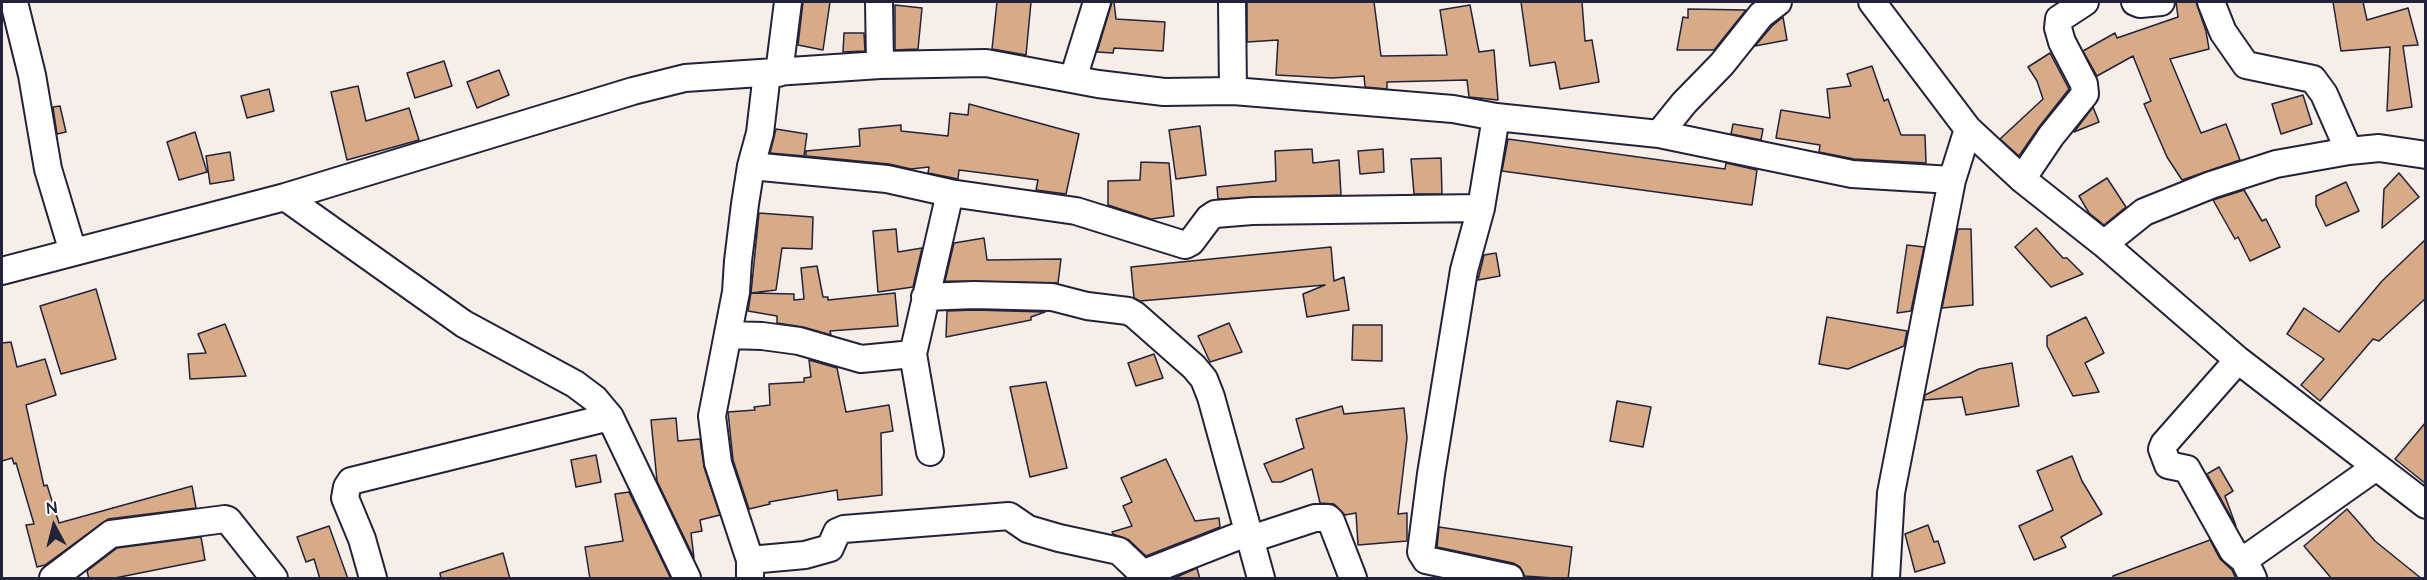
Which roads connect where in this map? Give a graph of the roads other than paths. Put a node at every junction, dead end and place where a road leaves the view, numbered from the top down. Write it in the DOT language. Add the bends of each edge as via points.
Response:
graph roads {
  1 [pos="14,2"];
  2 [pos="788,2"];
  3 [pos="879,2"];
  4 [pos="1097,2"];
  5 [pos="1232,2"];
  6 [pos="1778,2"];
  7 [pos="1872,2"];
  8 [pos="2085,2"];
  9 [pos="2135,2"];
  10 [pos="2161,2"];
  11 [pos="2211,2"];
  12 [pos="880,65"];
  13 [pos="773,73"];
  14 [pos="1073,79"];
  15 [pos="1233,91"];
  16 [pos="1496,117"];
  17 [pos="1968,129"];
  18 [pos="1659,134"];
  19 [pos="2349,151"];
  20 [pos="2426,155"];
  21 [pos="751,166"];
  22 [pos="2022,179"];
  23 [pos="1952,180"];
  24 [pos="950,193"];
  25 [pos="285,197"];
  26 [pos="1481,208"];
  27 [pos="2104,244"];
  28 [pos="73,252"];
  29 [pos="2,271"];
  30 [pos="925,297"];
  31 [pos="728,335"];
  32 [pos="913,354"];
  33 [pos="2238,360"];
  34 [pos="610,417"];
  35 [pos="930,452"];
  36 [pos="2376,467"];
  37 [pos="2422,496"];
  38 [pos="1250,535"];
  39 [pos="2248,569"];
  40 [pos="747,574"];
  41 [pos="53,579"];
  42 [pos="273,579"];
  43 [pos="373,579"];
  44 [pos="687,579"];
  45 [pos="1261,579"];
  46 [pos="1353,579"];
  47 [pos="1510,579"];
  48 [pos="1886,579"];
  1 -- 28 [label="street" via="32,75 48,169"];
  2 -- 13 [label="street"];
  3 -- 12 [label="street"];
  4 -- 14 [label="street"];
  5 -- 15 [label="street"];
  6 -- 18 [label="street" via="1761,15"];
  7 -- 17 [label="street"];
  8 -- 22 [label="street" via="2059,19 2058,28 2085,94"];
  9 -- 10 [label="street"];
  11 -- 19 [label="street" via="2223,32 2246,65 2313,80 2324,93"];
  12 -- 13 [label="street"];
  12 -- 14 [label="street" via="986,63"];
  13 -- 21 [label="street"];
  13 -- 25 [label="street" via="685,78"];
  14 -- 15 [label="street" via="1164,92"];
  15 -- 16 [label="street" via="1453,109"];
  16 -- 18 [label="street"];
  16 -- 26 [label="street"];
  17 -- 22 [label="street"];
  17 -- 23 [label="street"];
  18 -- 23 [label="street" via="1851,174"];
  19 -- 20 [label="street" via="2379,148"];
  19 -- 27 [label="street" via="2276,164 2211,185 2144,212"];
  21 -- 24 [label="street" via="887,179"];
  21 -- 31 [label="street"];
  22 -- 27 [label="street"];
  23 -- 48 [label="street" via="1891,493"];
  24 -- 26 [label="street" via="1076,211 1185,245 1215,214"];
  24 -- 30 [label="street"];
  25 -- 28 [label="street"];
  25 -- 34 [label="street" via="464,324 575,384"];
  26 -- 47 [label="street" via="1464,270 1421,552 1426,560"];
  27 -- 33 [label="street"];
  28 -- 29 [label="street"];
  30 -- 32 [label="street"];
  30 -- 38 [label="street" via="1052,297 1135,315 1204,379"];
  31 -- 32 [label="street" via="798,341 861,359"];
  31 -- 40 [label="street" via="712,416 718,463"];
  32 -- 35 [label="street"];
  33 -- 36 [label="street"];
  33 -- 39 [label="street" via="2162,449 2168,465 2187,469 2233,551"];
  34 -- 43 [label="street" via="351,481 345,498"];
  34 -- 44 [label="street"];
  36 -- 37 [label="street"];
  36 -- 39 [label="street"];
  38 -- 40 [label="street" via="1141,572 1119,551 1028,529 1009,516 844,530 837,532 830,548"];
  38 -- 45 [label="street"];
  38 -- 46 [label="street" via="1328,518"];
  41 -- 42 [label="street" via="111,534 225,519"];
}
